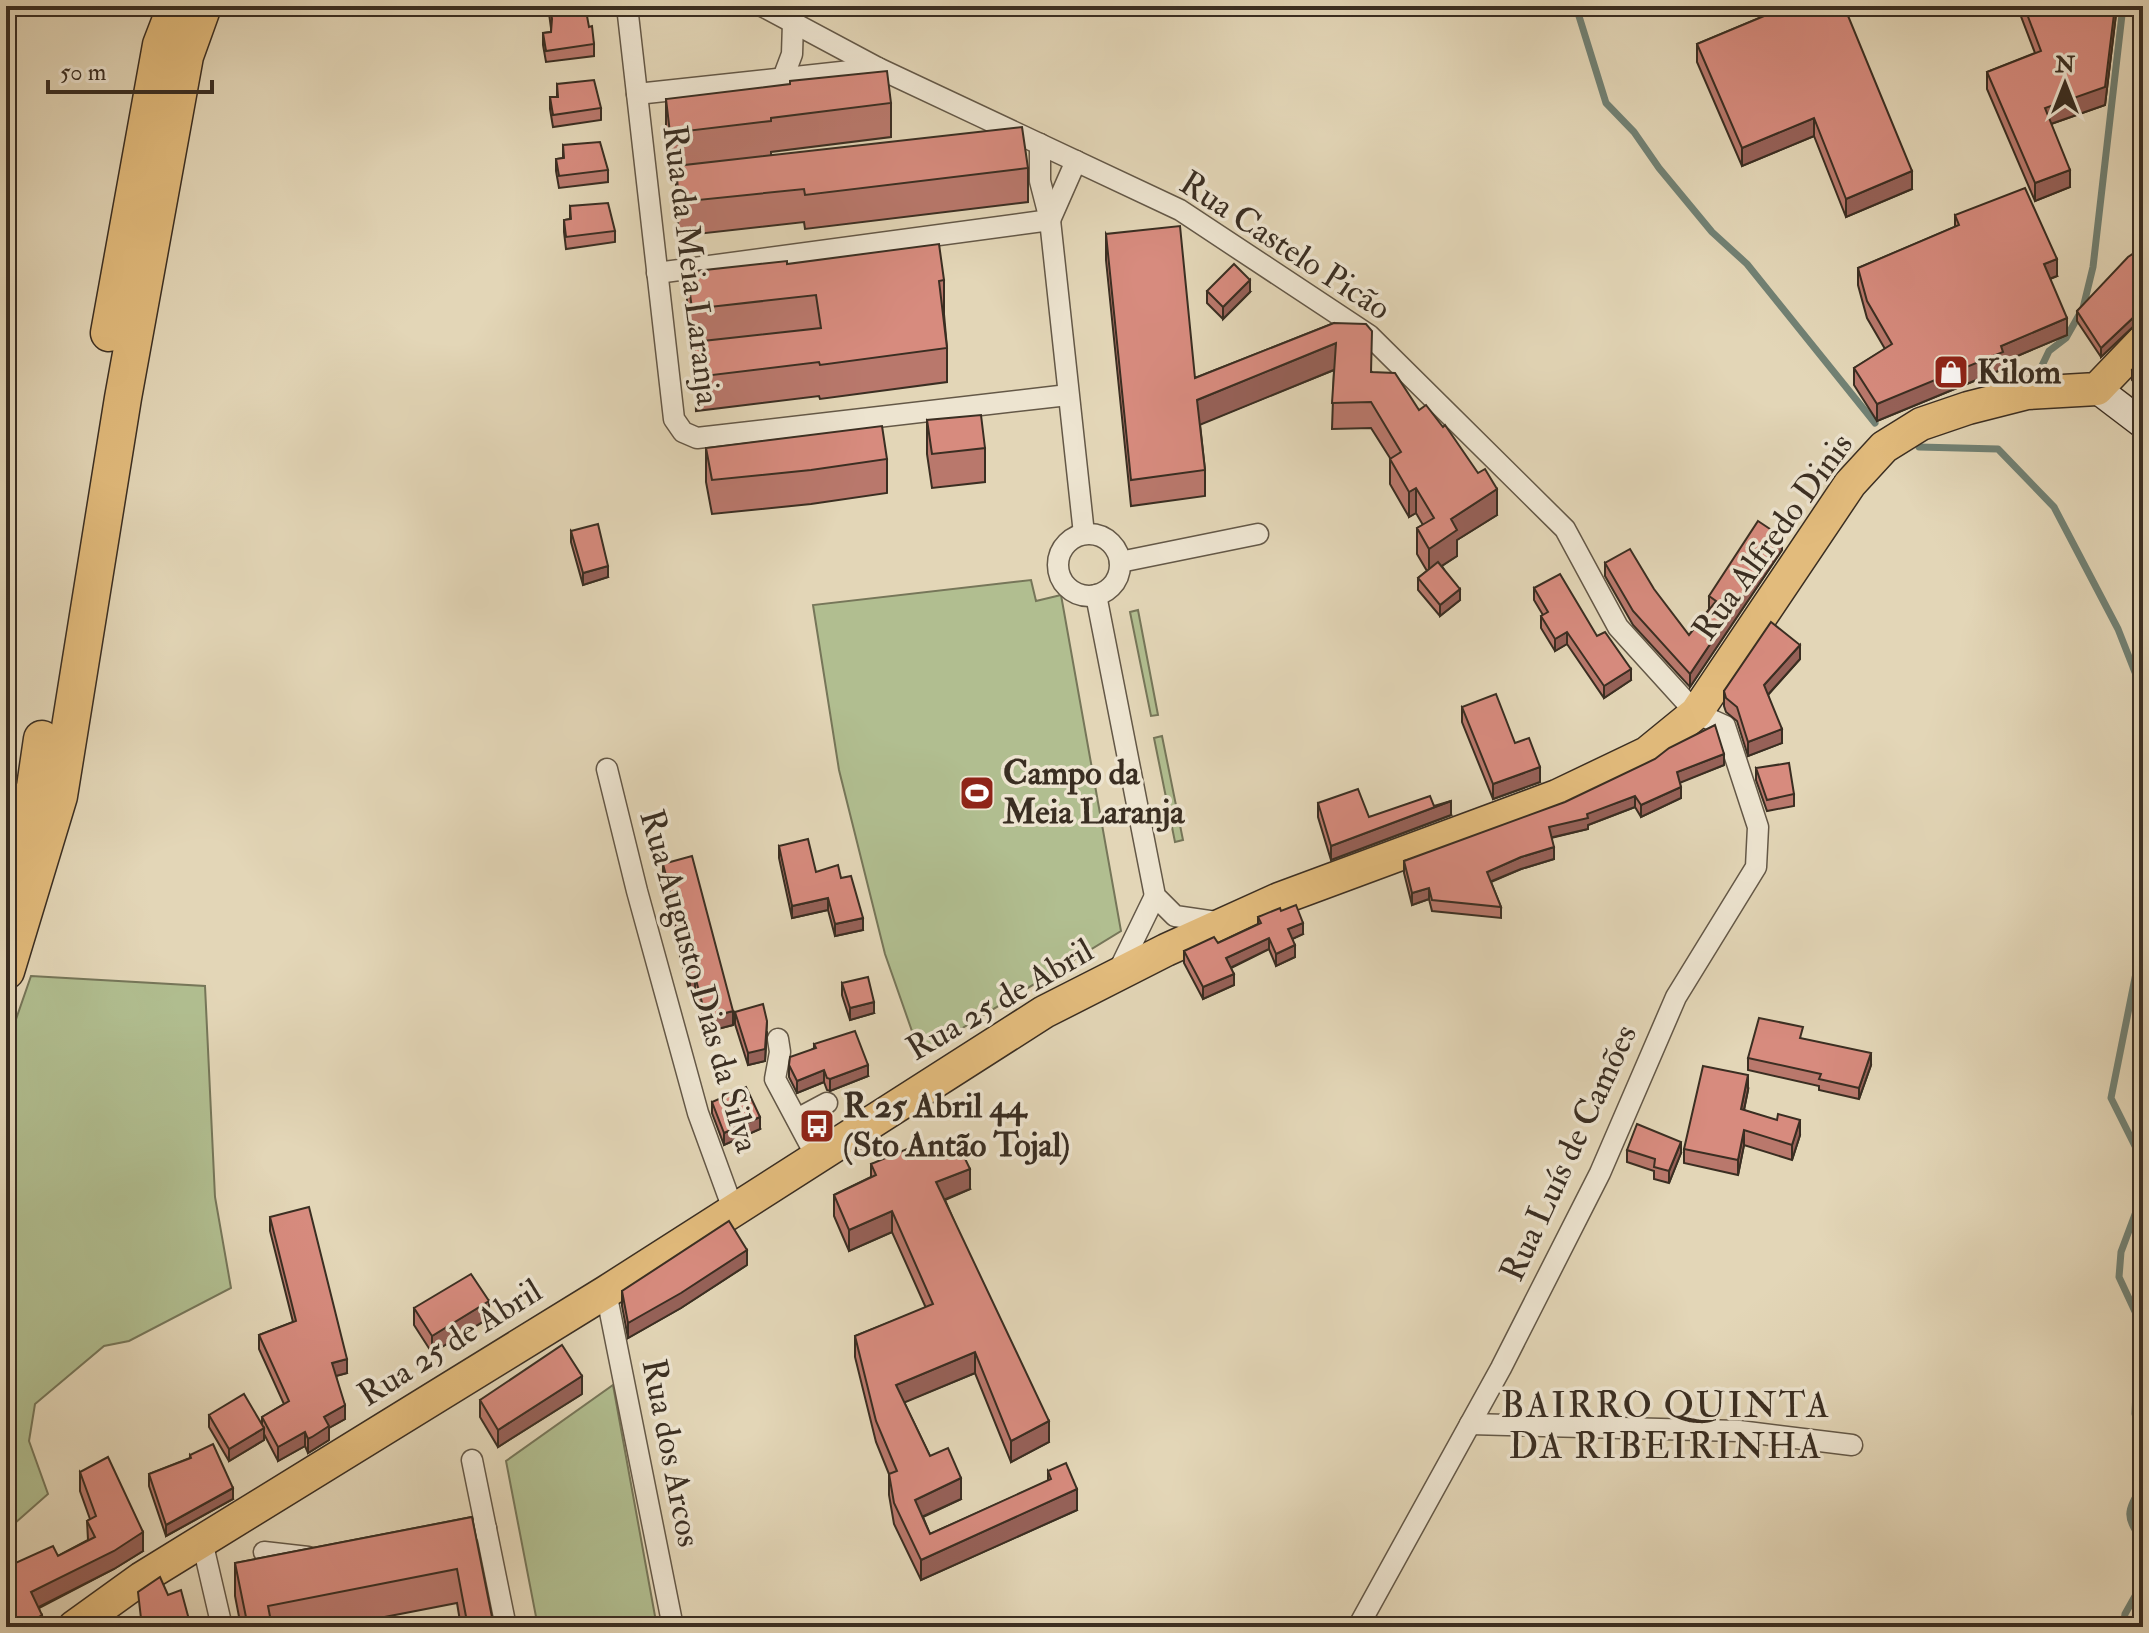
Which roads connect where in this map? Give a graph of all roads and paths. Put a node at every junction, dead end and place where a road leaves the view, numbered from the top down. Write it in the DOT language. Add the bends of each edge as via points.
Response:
graph roads {
  1 [pos="176,6"];
  2 [pos="203,6"];
  3 [pos="627,6"];
  4 [pos="762,6"];
  5 [pos="793,23"];
  6 [pos="878,68"];
  7 [pos="783,78"];
  8 [pos="637,94"];
  9 [pos="1040,144"];
  10 [pos="1076,161"];
  11 [pos="1050,220"];
  12 [pos="657,273"];
  13 [pos="2143,341"];
  14 [pos="2097,389"];
  15 [pos="1068,395"];
  16 [pos="2143,424"];
  17 [pos="1084,534"];
  18 [pos="1258,534"];
  19 [pos="1120,562"];
  20 [pos="1096,595"];
  21 [pos="1696,713"];
  22 [pos="607,769"];
  23 [pos="6,882"];
  24 [pos="1152,903"];
  25 [pos="1175,916"];
  26 [pos="1226,923"];
  27 [pos="1166,950"];
  28 [pos="6,971"];
  29 [pos="1116,976"];
  30 [pos="778,1039"];
  31 [pos="827,1103"];
  32 [pos="797,1119"];
  33 [pos="816,1156"];
  34 [pos="733,1209"];
  35 [pos="606,1292"];
  36 [pos="1470,1424"];
  37 [pos="1852,1445"];
  38 [pos="472,1460"];
  39 [pos="486,1528"];
  40 [pos="430,1537"];
  41 [pos="202,1541"];
  42 [pos="264,1552"];
  43 [pos="325,1555"];
  44 [pos="95,1621"];
  45 [pos="222,1627"];
  46 [pos="506,1627"];
  47 [pos="673,1627"];
  48 [pos="1358,1627"];
  1 -- 23 [label="highway" via="161,45 35,787"];
  2 -- 28 [label="highway" via="185,56 59,796"];
  3 -- 8 [label="street, Rua da Meia Laranja"];
  4 -- 5 [label="street, Rua Castelo Picão"];
  5 -- 6 [label="street, Rua Castelo Picão"];
  5 -- 7 [label="street" via="792,54"];
  6 -- 7 [label="street"];
  6 -- 9 [label="street, Rua Castelo Picão"];
  7 -- 8 [label="street"];
  8 -- 12 [label="street, Rua da Meia Laranja"];
  9 -- 10 [label="street, Rua Castelo Picão"];
  9 -- 11 [label="street" via="1040,181"];
  10 -- 11 [label="street"];
  10 -- 21 [label="street, Rua Castelo Picão" via="1180,210 1369,335 1565,529 1618,627"];
  11 -- 12 [label="street"];
  11 -- 15 [label="street"];
  12 -- 15 [label="street, Rua da Meia Laranja" via="674,419 683,432 697,438"];
  13 -- 14 [label="main road"];
  14 -- 16 [label="street"];
  14 -- 21 [label="main road, Rua Alfredo Dinis" via="2027,393 1968,408 1921,424 1884,447 1850,484"];
  15 -- 17 [label="street"];
  17 -- 19 [label="street" via="1109,541"];
  17 -- 20 [label="street" via="1061,551 1059,574 1072,590"];
  18 -- 19 [label="street"];
  19 -- 20 [label="street" via="1113,584"];
  20 -- 24 [label="street"];
  21 -- 26 [label="main road, Rua 25 de Abril" via="1647,753 1557,796"];
  21 -- 36 [label="street, Rua Luís de Camões" via="1725,726 1758,827 1756,867 1676,997 1600,1173"];
  22 -- 34 [label="street, Rua Augusto Dias da Silva" via="698,1113"];
  24 -- 25 [label="street"];
  24 -- 27 [label="street" via="1157,942"];
  24 -- 29 [label="street"];
  25 -- 26 [label="street"];
  25 -- 27 [label="street"];
  26 -- 27 [label="main road, Rua 25 de Abril"];
  27 -- 29 [label="main road, Rua 25 de Abril"];
  29 -- 33 [label="main road, Rua 25 de Abril" via="1044,1012"];
  30 -- 32 [label="street" via="775,1079"];
  31 -- 32 [label="street"];
  32 -- 33 [label="street"];
  33 -- 34 [label="main road, Rua 25 de Abril"];
  34 -- 35 [label="main road, Rua 25 de Abril"];
  35 -- 41 [label="main road, Rua 25 de Abril"];
  35 -- 47 [label="street, Rua dos Arcos"];
  36 -- 37 [label="street" via="1739,1431"];
  36 -- 48 [label="street, Rua Luís de Camões"];
  38 -- 39 [label="street"];
  39 -- 40 [label="street"];
  39 -- 46 [label="street"];
  41 -- 44 [label="main road, Rua 25 de Abril"];
  41 -- 45 [label="street"];
  42 -- 43 [label="street"];
}
